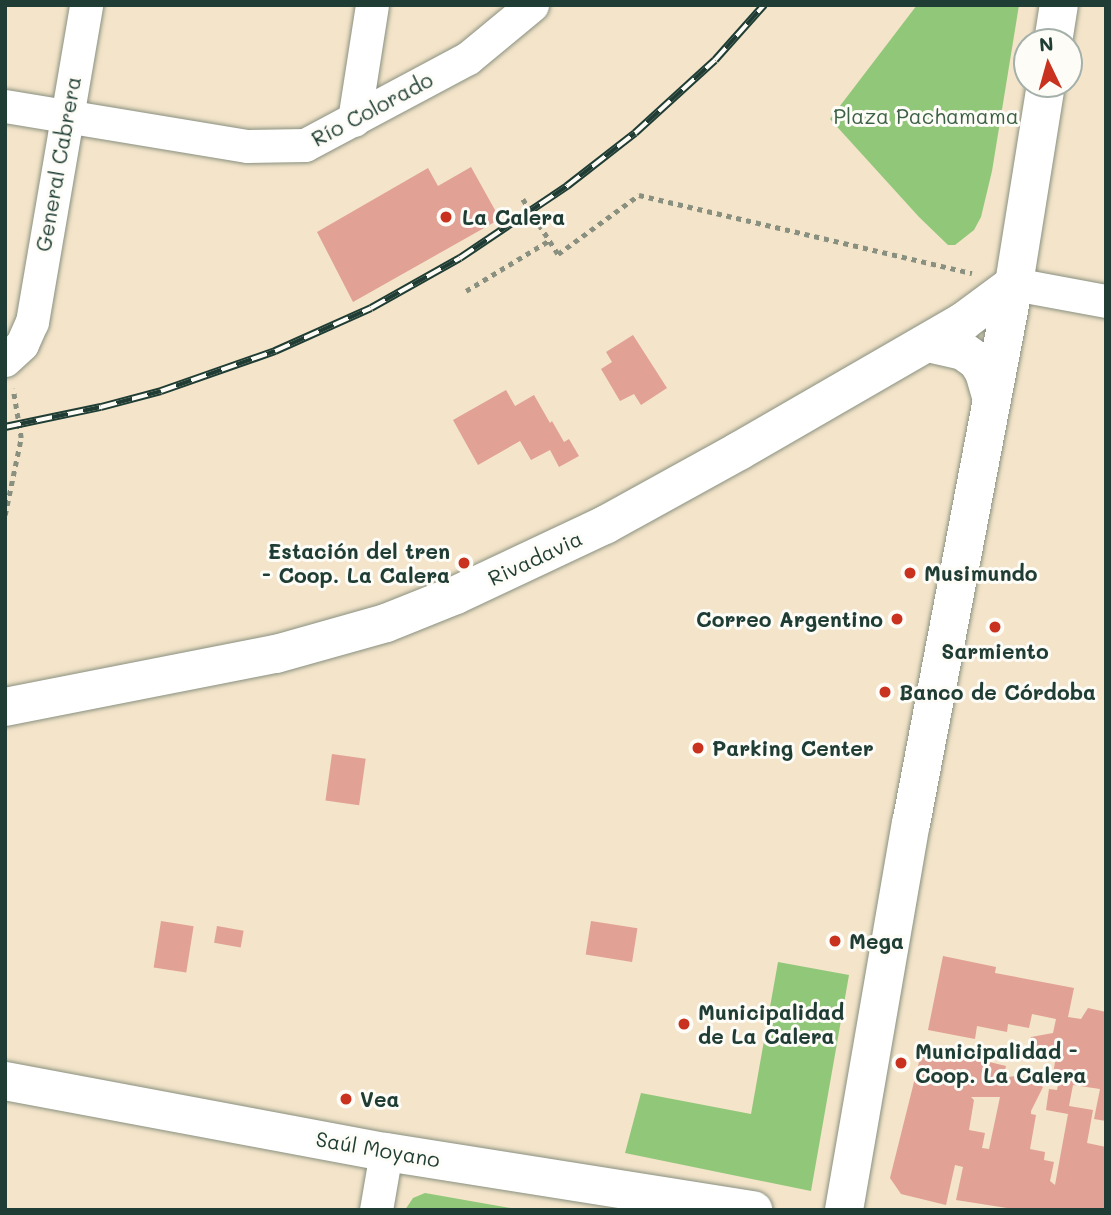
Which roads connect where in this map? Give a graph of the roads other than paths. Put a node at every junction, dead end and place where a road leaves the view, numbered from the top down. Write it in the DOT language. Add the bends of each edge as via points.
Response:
graph roads {
  1 [pos="86,5"];
  2 [pos="372,5"];
  3 [pos="532,5"];
  4 [pos="1059,5"];
  5 [pos="1055,28"];
  6 [pos="1044,98"];
  7 [pos="5,106"];
  8 [pos="66,117"];
  9 [pos="354,120"];
  10 [pos="1014,284"];
  11 [pos="1106,301"];
  12 [pos="928,343"];
  13 [pos="6,360"];
  14 [pos="991,396"];
  15 [pos="5,707"];
  16 [pos="5,1081"];
  17 [pos="386,1152"];
  18 [pos="376,1210"];
  19 [pos="753,1210"];
  20 [pos="844,1210"];
  1 -- 8 [label="street, General Cabrera"];
  2 -- 9 [label="street"];
  3 -- 9 [label="street, Río Colorado" via="468,58"];
  4 -- 5 [label="street"];
  6 -- 10 [label="street"];
  7 -- 8 [label="street, Río Colorado"];
  8 -- 9 [label="street, Río Colorado" via="275,148 305,145"];
  8 -- 13 [label="street, General Cabrera" via="32,322 22,344"];
  10 -- 11 [label="street"];
  10 -- 12 [label="street, Rivadavia"];
  10 -- 14 [label="street"];
  12 -- 14 [label="street" via="963,351 977,361"];
  12 -- 15 [label="street, Rivadavia" via="605,525 398,619 276,654"];
  14 -- 20 [label="street"];
  16 -- 17 [label="street, Saúl Moyano"];
  17 -- 18 [label="street"];
  17 -- 19 [label="street, Saúl Moyano"];
}
